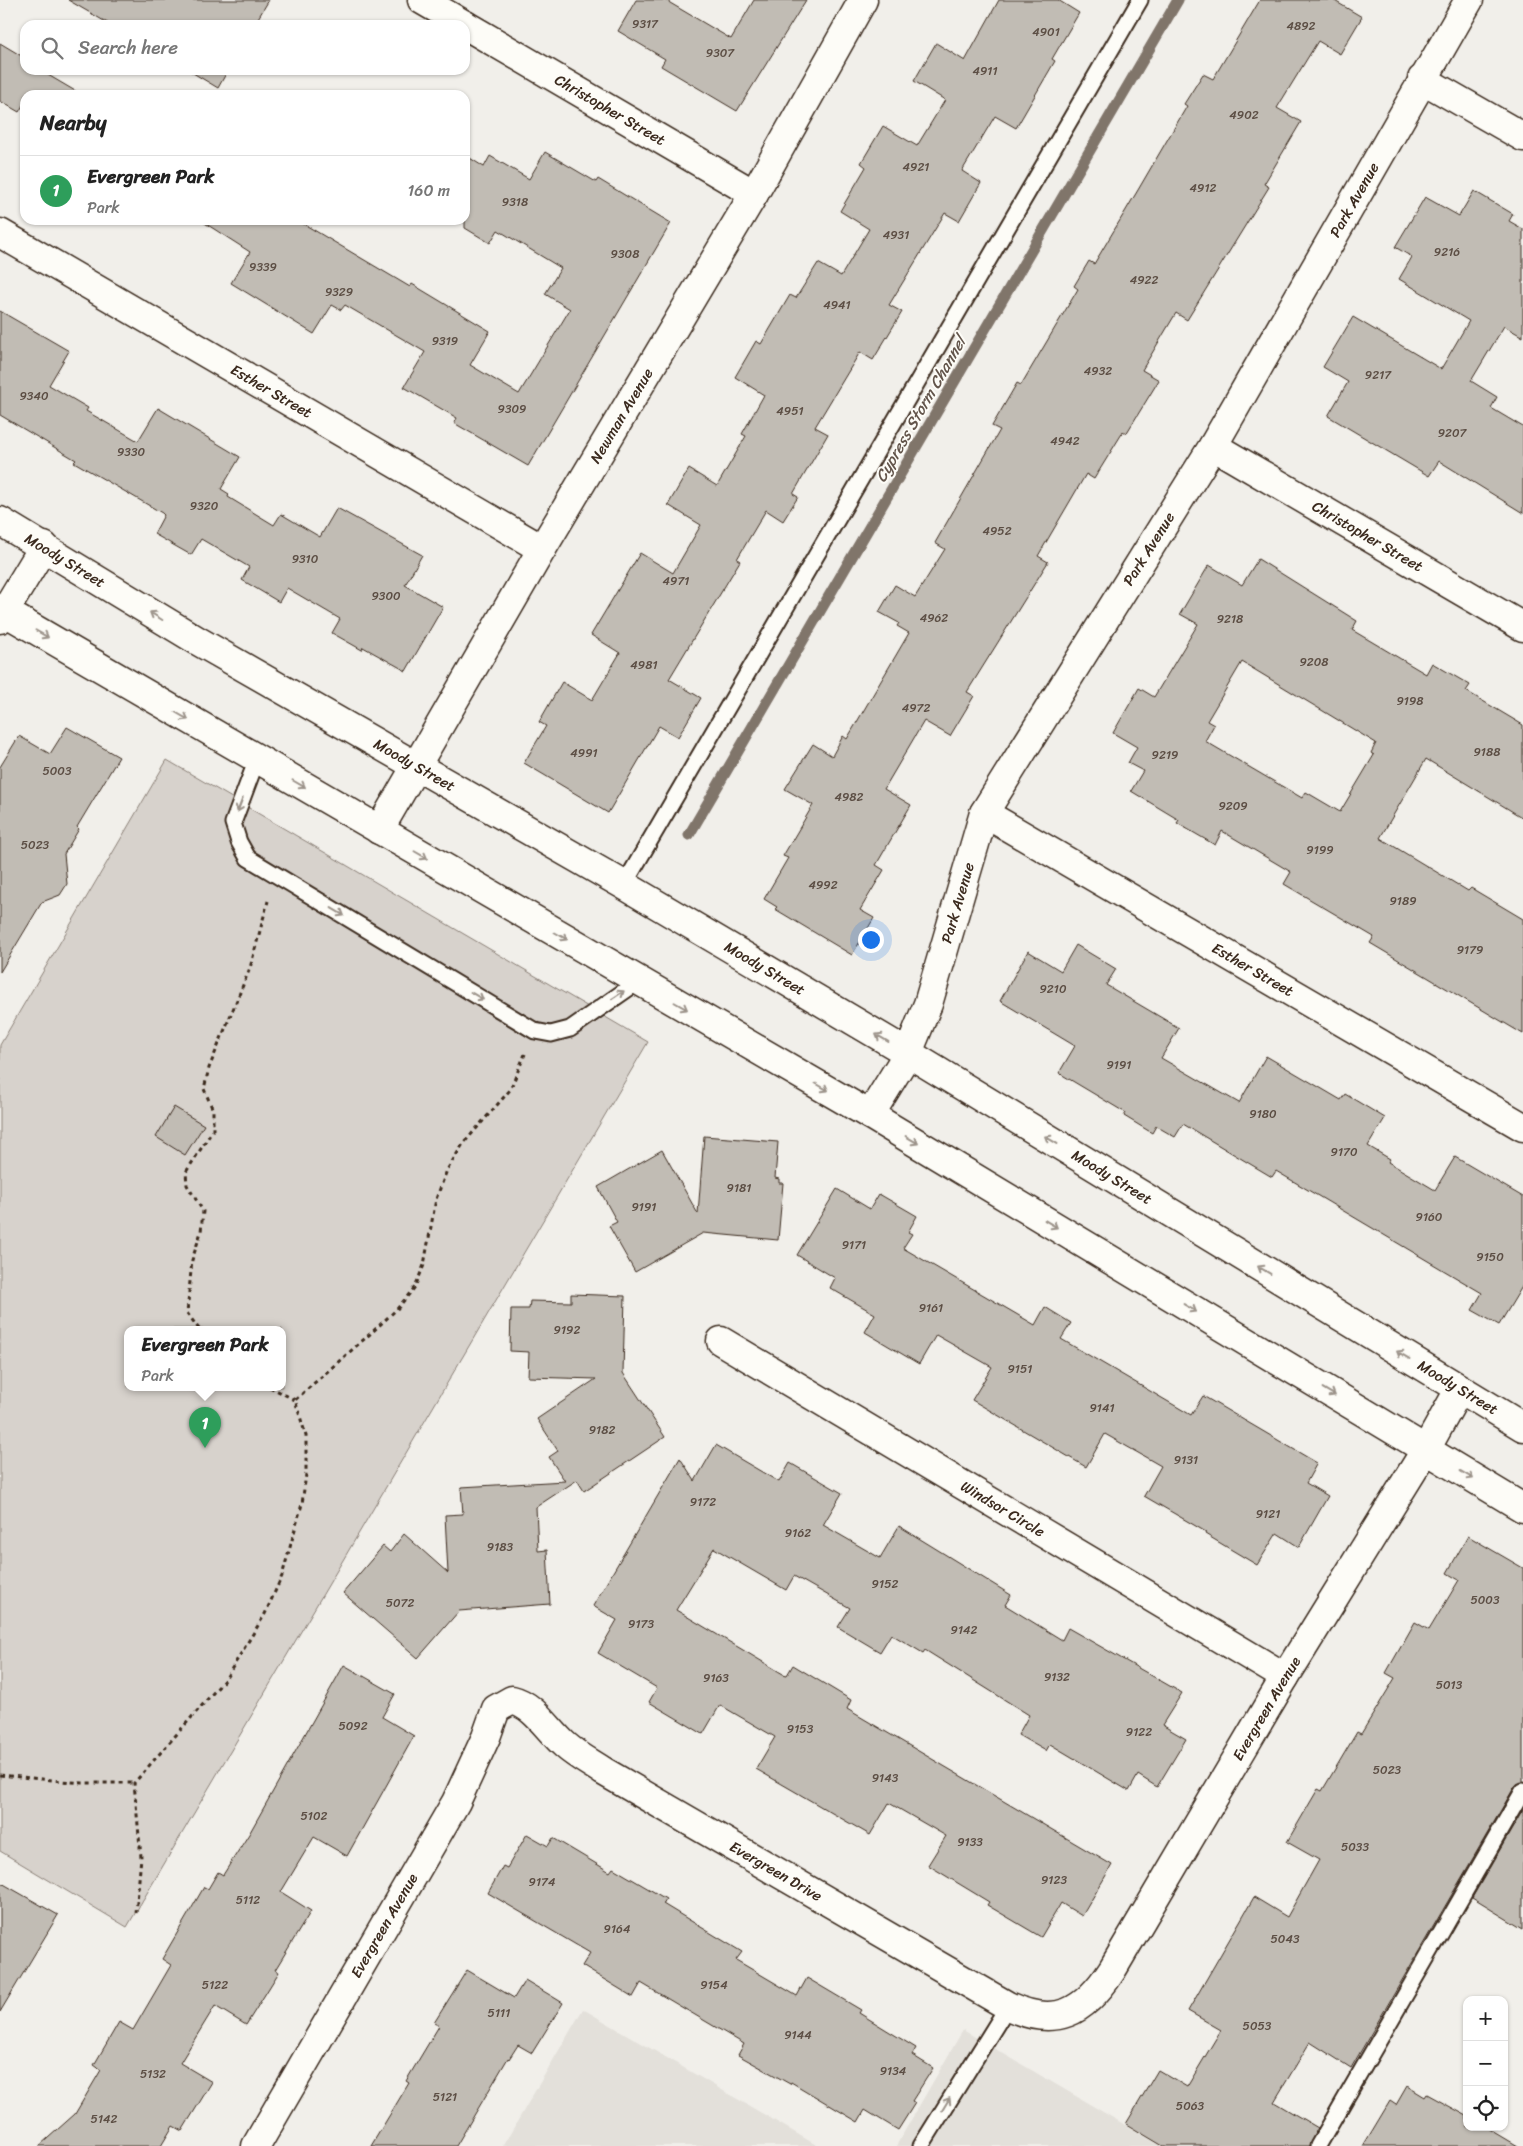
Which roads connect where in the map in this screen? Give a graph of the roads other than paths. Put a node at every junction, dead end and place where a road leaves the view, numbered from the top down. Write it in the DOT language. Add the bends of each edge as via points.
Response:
graph roads {
  1 [pos="422,0"];
  2 [pos="863,0"];
  3 [pos="1140,0"];
  4 [pos="1469,0"];
  5 [pos="456,20"];
  6 [pos="470,28"];
  7 [pos="1422,79"];
  8 [pos="1523,137"];
  9 [pos="754,194"];
  10 [pos="0,233"];
  11 [pos="1212,446"];
  12 [pos="0,521"];
  13 [pos="44,546"];
  14 [pos="542,549"];
  15 [pos="2,613"];
  16 [pos="1523,627"];
  17 [pos="257,759"];
  18 [pos="416,767"];
  19 [pos="984,813"];
  20 [pos="379,830"];
  21 [pos="624,885"];
  22 [pos="639,981"];
  23 [pos="908,1053"];
  24 [pos="870,1115"];
  25 [pos="1523,1127"];
  26 [pos="721,1341"];
  27 [pos="1459,1390"];
  28 [pos="1523,1427"];
  29 [pos="1425,1450"];
  30 [pos="1523,1508"];
  31 [pos="1284,1677"];
  32 [pos="503,1703"];
  33 [pos="1523,1791"];
  34 [pos="1008,2006"];
  35 [pos="1063,2014"];
  36 [pos="256,2146"];
  37 [pos="922,2146"];
  38 [pos="1318,2146"];
  1 -- 5 [label="street, Christopher Street"];
  2 -- 9 [label="street, Newman Avenue"];
  3 -- 21 [label="lane"];
  4 -- 7 [label="street, Park Avenue"];
  6 -- 9 [label="street, Christopher Street"];
  7 -- 8 [label="street"];
  7 -- 11 [label="street, Park Avenue"];
  9 -- 14 [label="street, Newman Avenue"];
  10 -- 14 [label="street, Esther Street"];
  11 -- 16 [label="street, Christopher Street"];
  11 -- 19 [label="street, Park Avenue"];
  12 -- 13 [label="street, Moody Street"];
  13 -- 15 [label="street"];
  18 -- 13 [label="street, Moody Street, one-way" via="198,641"];
  14 -- 18 [label="street, Newman Avenue"];
  15 -- 17 [label="street, one-way"];
  17 -- 20 [label="street, one-way"];
  17 -- 22 [label="lane, one-way" via="233,822 248,858 535,1031 550,1034 570,1029"];
  18 -- 20 [label="street, Newman Avenue"];
  18 -- 21 [label="street, Moody Street"];
  19 -- 23 [label="street, Park Avenue" via="928,1004"];
  19 -- 25 [label="street, Esther Street"];
  20 -- 22 [label="street, one-way"];
  23 -- 21 [label="street, Moody Street, one-way"];
  22 -- 24 [label="street, one-way"];
  23 -- 24 [label="street, Park Avenue"];
  27 -- 23 [label="street, Moody Street, one-way"];
  24 -- 29 [label="street, one-way"];
  26 -- 31 [label="street, Windsor Circle"];
  27 -- 28 [label="street, Moody Street"];
  27 -- 29 [label="street, Evergreen Avenue"];
  29 -- 30 [label="street, one-way"];
  29 -- 31 [label="street, Evergreen Avenue"];
  31 -- 35 [label="street, Evergreen Avenue" via="1102,1986 1076,2009"];
  32 -- 34 [label="street, Evergreen Drive" via="520,1702 531,1709 566,1746 603,1771"];
  32 -- 36 [label="street, Evergreen Avenue" via="496,1709 456,1802"];
  33 -- 38 [label="lane"];
  34 -- 35 [label="street, Evergreen Drive" via="1036,2017"];
  37 -- 34 [label="lane, one-way"];
}
